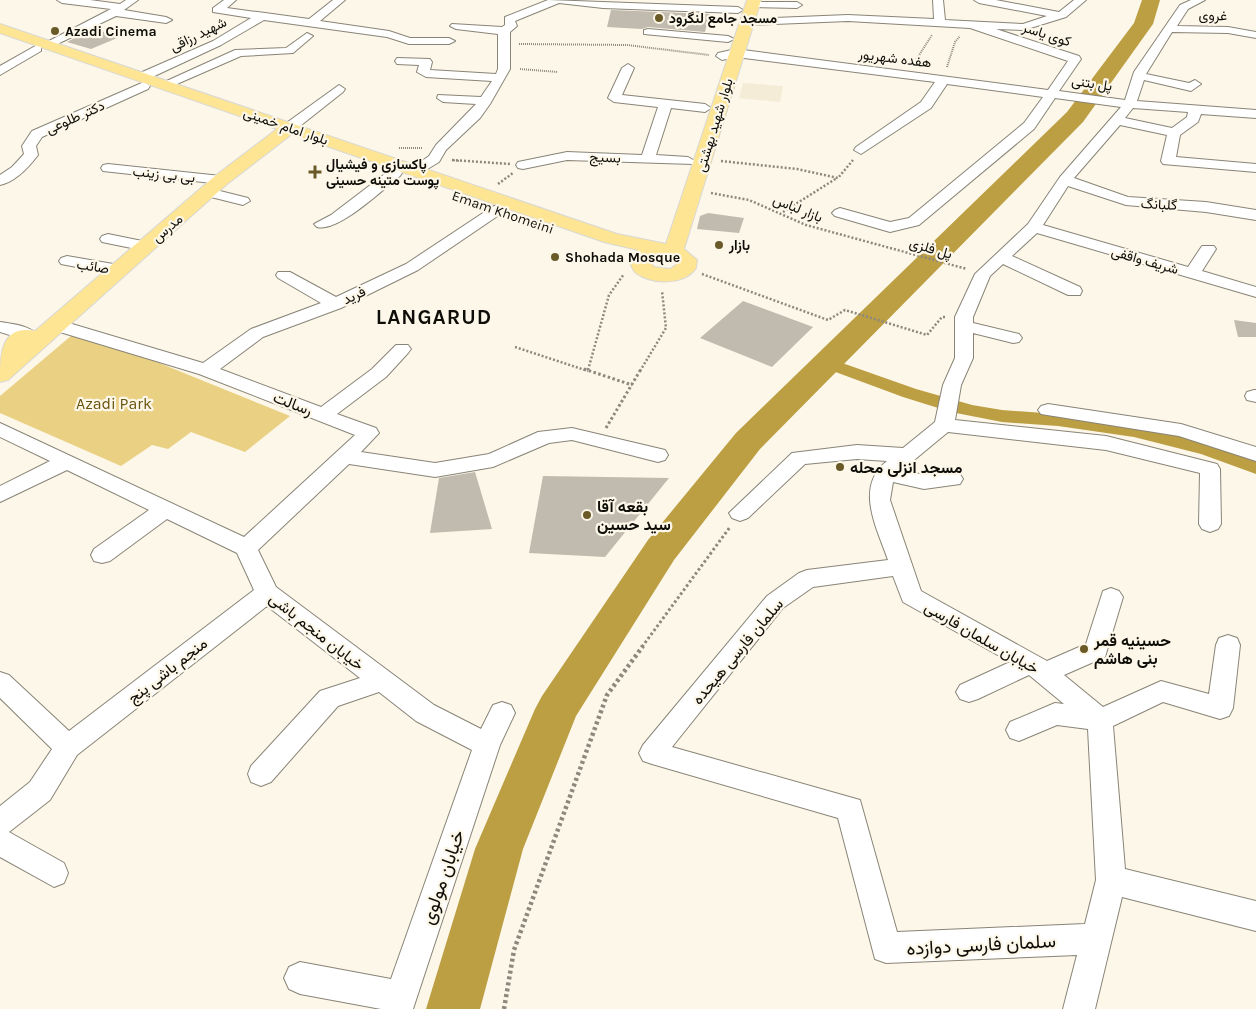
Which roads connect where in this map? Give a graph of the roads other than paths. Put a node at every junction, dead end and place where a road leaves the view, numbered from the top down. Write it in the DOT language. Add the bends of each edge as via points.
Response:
graph roads {
  1 [pos="62,0"];
  2 [pos="133,0"];
  3 [pos="231,0"];
  4 [pos="340,0"];
  5 [pos="558,0"];
  6 [pos="938,0"];
  7 [pos="979,0"];
  8 [pos="1081,0"];
  9 [pos="1200,0"];
  10 [pos="797,5"];
  11 [pos="747,7"];
  12 [pos="118,10"];
  13 [pos="1062,15"];
  14 [pos="264,16"];
  15 [pos="1187,16"];
  16 [pos="166,20"];
  17 [pos="940,21"];
  18 [pos="311,23"];
  19 [pos="970,24"];
  20 [pos="456,26"];
  21 [pos="1024,27"];
  22 [pos="0,28"];
  23 [pos="1168,29"];
  24 [pos="1228,30"];
  25 [pos="504,31"];
  26 [pos="648,32"];
  27 [pos="1256,35"];
  28 [pos="308,36"];
  29 [pos="0,37"];
  30 [pos="1013,38"];
  31 [pos="449,41"];
  32 [pos="44,47"];
  33 [pos="729,49"];
  34 [pos="401,61"];
  35 [pos="628,68"];
  36 [pos="0,70"];
  37 [pos="502,74"];
  38 [pos="1140,76"];
  39 [pos="943,80"];
  40 [pos="144,81"];
  41 [pos="166,84"];
  42 [pos="1195,84"];
  43 [pos="339,88"];
  44 [pos="1050,93"];
  45 [pos="1206,93"];
  46 [pos="443,98"];
  47 [pos="484,101"];
  48 [pos="666,103"];
  49 [pos="1130,104"];
  50 [pos="705,108"];
  51 [pos="1198,111"];
  52 [pos="1256,114"];
  53 [pos="1117,120"];
  54 [pos="285,130"];
  55 [pos="1174,133"];
  56 [pos="861,150"];
  57 [pos="648,159"];
  58 [pos="695,160"];
  59 [pos="523,165"];
  60 [pos="108,168"];
  61 [pos="1256,168"];
  62 [pos="416,170"];
  63 [pos="394,174"];
  64 [pos="1065,180"];
  65 [pos="0,181"];
  66 [pos="215,186"];
  67 [pos="243,201"];
  68 [pos="497,210"];
  69 [pos="840,213"];
  70 [pos="1256,215"];
  71 [pos="322,224"];
  72 [pos="1034,227"];
  73 [pos="108,239"];
  74 [pos="146,246"];
  75 [pos="1208,249"];
  76 [pos="664,250"];
  77 [pos="1002,257"];
  78 [pos="66,261"];
  79 [pos="634,262"];
  80 [pos="119,270"];
  81 [pos="1192,273"];
  82 [pos="284,274"];
  83 [pos="1074,291"];
  84 [pos="1256,292"];
  85 [pos="335,304"];
  86 [pos="964,322"];
  87 [pos="23,334"];
  88 [pos="1013,338"];
  89 [pos="402,349"];
  90 [pos="0,366"];
  91 [pos="206,370"];
  92 [pos="0,375"];
  93 [pos="1048,410"];
  94 [pos="323,415"];
  95 [pos="944,425"];
  96 [pos="0,429"];
  97 [pos="1256,454"];
  98 [pos="658,455"];
  99 [pos="906,455"];
  100 [pos="343,456"];
  101 [pos="66,461"];
  102 [pos="886,473"];
  103 [pos="953,480"];
  104 [pos="0,495"];
  105 [pos="166,509"];
  106 [pos="740,514"];
  107 [pos="1210,524"];
  108 [pos="246,548"];
  109 [pos="102,555"];
  110 [pos="900,567"];
  111 [pos="267,593"];
  112 [pos="1111,597"];
  113 [pos="1228,645"];
  114 [pos="1038,668"];
  115 [pos="382,681"];
  116 [pos="0,682"];
  117 [pos="969,692"];
  118 [pos="502,713"];
  119 [pos="1100,720"];
  120 [pos="1019,730"];
  121 [pos="487,745"];
  122 [pos="68,747"];
  123 [pos="652,754"];
  124 [pos="261,774"];
  125 [pos="0,823"];
  126 [pos="0,842"];
  127 [pos="54,873"];
  128 [pos="1111,880"];
  129 [pos="1256,916"];
  130 [pos="1096,939"];
  131 [pos="300,978"];
  132 [pos="399,1003"];
  133 [pos="1079,1009"];
  1 -- 12 [label="street"];
  2 -- 12 [label="street"];
  3 -- 14 [label="street" via="217,10"];
  4 -- 18 [label="street"];
  5 -- 11 [label="street" via="603,5"];
  5 -- 25 [label="street" via="509,19 511,26"];
  6 -- 17 [label="street"];
  7 -- 13 [label="street"];
  8 -- 13 [label="street"];
  9 -- 15 [label="street" via="1184,6"];
  10 -- 11 [label="street"];
  11 -- 17 [label="street" via="848,18"];
  11 -- 33 [label="main road, بلوار شهید بهشتی"];
  12 -- 16 [label="street"];
  12 -- 32 [label="street"];
  13 -- 21 [label="street"];
  14 -- 18 [label="street"];
  14 -- 40 [label="street, شهید رزاقی"];
  15 -- 23 [label="street"];
  15 -- 24 [label="street" via="1216,23"];
  17 -- 19 [label="street"];
  18 -- 31 [label="street" via="389,34 409,41"];
  19 -- 21 [label="street"];
  19 -- 30 [label="street, کوی یاسر"];
  20 -- 25 [label="street"];
  21 -- 30 [label="street"];
  22 -- 32 [label="main road, بلوار امام خمینی"];
  23 -- 24 [label="street, غروی"];
  23 -- 38 [label="street"];
  24 -- 27 [label="street, غروی"];
  25 -- 37 [label="street"];
  26 -- 33 [label="street, هفده شهریور"];
  28 -- 41 [label="street" via="289,51 239,53"];
  29 -- 32 [label="main road, بلوار امام خمینی"];
  30 -- 44 [label="street, کوی یاسر" via="1075,59"];
  32 -- 36 [label="street"];
  32 -- 40 [label="main road, بلوار امام خمینی"];
  33 -- 39 [label="street, هفده شهریور"];
  33 -- 50 [label="main road, بلوار شهید بهشتی"];
  33 -- 58 [label="main road, بلوار شهید بهشتی"];
  34 -- 37 [label="street" via="426,62 423,72 426,73"];
  35 -- 48 [label="street" via="614,98"];
  37 -- 47 [label="street"];
  38 -- 42 [label="street" via="1191,87"];
  38 -- 49 [label="street"];
  39 -- 44 [label="street, هفده شهریور"];
  39 -- 56 [label="street" via="926,105"];
  40 -- 41 [label="main road, بلوار امام خمینی"];
  40 -- 54 [label="main road, بلوار امام خمینی"];
  40 -- 65 [label="street, دکتر طلوعی" via="36,134 28,146 31,155"];
  41 -- 54 [label="main road, بلوار امام خمینی"];
  43 -- 54 [label="street"];
  44 -- 49 [label="street, پل بتنی"];
  44 -- 69 [label="street" via="1029,126 914,222 890,227"];
  45 -- 51 [label="street"];
  46 -- 47 [label="street"];
  47 -- 62 [label="street" via="476,114 437,154"];
  48 -- 50 [label="street"];
  48 -- 57 [label="street"];
  49 -- 51 [label="street"];
  49 -- 53 [label="street"];
  50 -- 58 [label="main road, بلوار شهید بهشتی"];
  51 -- 52 [label="street"];
  51 -- 55 [label="street" via="1193,119"];
  53 -- 55 [label="street"];
  53 -- 64 [label="street"];
  54 -- 62 [label="main road, بلوار امام خمینی"];
  54 -- 63 [label="main road, Emam Khomeini"];
  54 -- 66 [label="main road, مدرس"];
  55 -- 61 [label="street" via="1168,161"];
  57 -- 58 [label="street, بسیج"];
  57 -- 59 [label="street, بسیج" via="567,156"];
  58 -- 76 [label="main road, بلوار شهید بهشتی"];
  58 -- 76 [label="main road, بلوار شهید بهشتی" via="693,191"];
  60 -- 66 [label="street, بی بی زینب"];
  62 -- 76 [label="main road, بلوار امام خمینی" via="612,238"];
  63 -- 68 [label="main road, Emam Khomeini"];
  63 -- 71 [label="street" via="336,218"];
  64 -- 70 [label="street, گلبانگ" via="1126,201 1206,207"];
  64 -- 72 [label="street"];
  66 -- 67 [label="street, بی بی زینب"];
  66 -- 74 [label="main road, مدرس"];
  68 -- 79 [label="main road, Emam Khomeini" via="601,246"];
  68 -- 85 [label="street, فرید" via="412,267"];
  72 -- 77 [label="street"];
  72 -- 81 [label="street, شریف واقفی"];
  73 -- 74 [label="street"];
  74 -- 80 [label="main road, مدرس"];
  75 -- 81 [label="street"];
  76 -- 79 [label="main road" via="643,255"];
  76 -- 79 [label="main road, Emam Khomeini" via="685,256 686,268 661,275 646,272"];
  77 -- 83 [label="street"];
  77 -- 86 [label="street" via="983,274"];
  78 -- 80 [label="street, صائب"];
  80 -- 87 [label="main road, مدرس"];
  81 -- 84 [label="street, شریف واقفی"];
  82 -- 85 [label="street"];
  85 -- 91 [label="street, فرید" via="258,333"];
  86 -- 88 [label="street"];
  86 -- 95 [label="street" via="964,358 952,384"];
  87 -- 90 [label="main road" via="13,355"];
  87 -- 91 [label="street, رسالت"];
  87 -- 92 [label="main road, مدرس"];
  89 -- 94 [label="street" via="379,373"];
  91 -- 94 [label="street, رسالت"];
  93 -- 97 [label="street" via="1181,430"];
  94 -- 100 [label="street, رسالت" via="369,433"];
  95 -- 99 [label="street"];
  95 -- 107 [label="street" via="1106,443 1210,469"];
  96 -- 101 [label="street"];
  98 -- 100 [label="street" via="572,434 545,437 493,460 435,470"];
  99 -- 102 [label="street"];
  99 -- 106 [label="street" via="857,452 799,458"];
  100 -- 108 [label="street, رسالت"];
  101 -- 104 [label="street"];
  101 -- 105 [label="street"];
  102 -- 103 [label="street" via="924,482"];
  102 -- 110 [label="street, خیابان سلمان فارسی" via="879,500"];
  105 -- 108 [label="street"];
  105 -- 109 [label="street"];
  108 -- 111 [label="street, خیابان منجم باشی"];
  110 -- 114 [label="street, خیابان سلمان فارسی" via="911,596"];
  110 -- 123 [label="street, سلمان فارسی هیحده" via="807,579 775,602"];
  111 -- 115 [label="street, خیابان منجم باشی"];
  111 -- 122 [label="street, منجم باشی پنج"];
  112 -- 114 [label="street" via="1096,650"];
  113 -- 119 [label="street" via="1220,708 1161,691"];
  114 -- 117 [label="street"];
  114 -- 119 [label="street, خیابان سلمان فارسی"];
  115 -- 121 [label="street, خیابان منجم باشی" via="425,713"];
  115 -- 124 [label="street" via="329,698"];
  116 -- 122 [label="street"];
  118 -- 121 [label="street, خیابان مولوی"];
  119 -- 120 [label="street" via="1055,714"];
  119 -- 128 [label="street"];
  121 -- 132 [label="street, خیابان مولوی"];
  122 -- 125 [label="street, منجم باشی پنج" via="40,791"];
  123 -- 130 [label="street, سلمان فارسی دوازده" via="850,809 886,948"];
  126 -- 127 [label="street"];
  128 -- 129 [label="street"];
  128 -- 130 [label="street"];
  130 -- 133 [label="street"];
  131 -- 132 [label="street"];
}
